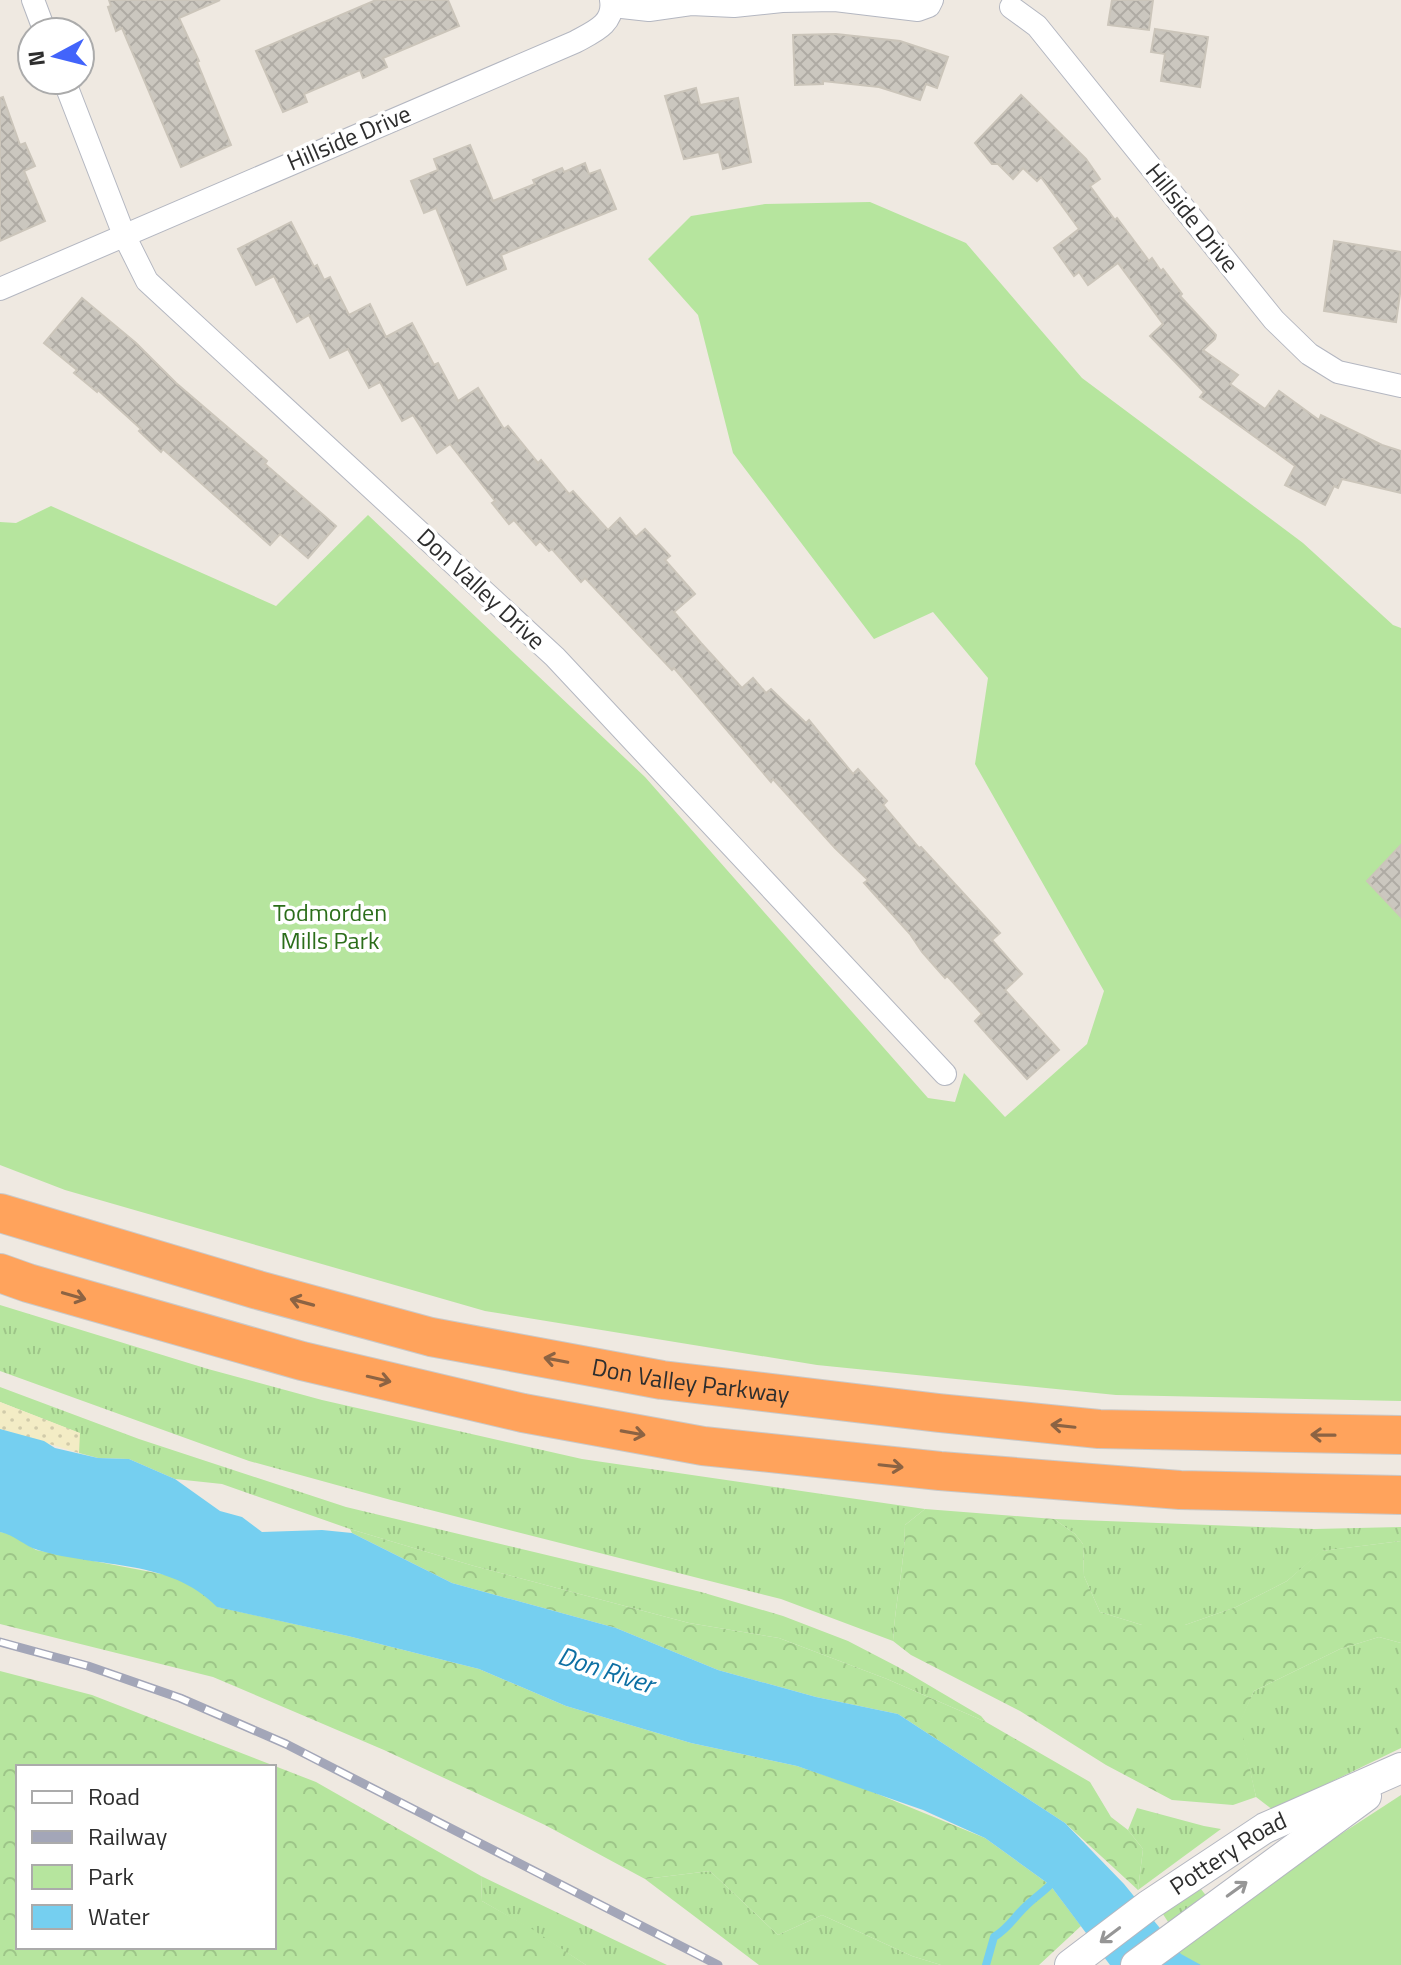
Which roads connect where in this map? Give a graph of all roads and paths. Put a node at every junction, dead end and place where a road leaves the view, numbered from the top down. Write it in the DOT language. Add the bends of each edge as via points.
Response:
graph roads {
  1 [pos="932,0"];
  2 [pos="695,2"];
  3 [pos="612,3"];
  4 [pos="1011,7"];
  5 [pos="70,96"];
  6 [pos="124,235"];
  7 [pos="0,289"];
  8 [pos="1401,386"];
  9 [pos="945,1074"];
  10 [pos="0,1213"];
  11 [pos="0,1273"];
  12 [pos="1401,1435"];
  13 [pos="1401,1495"];
  14 [pos="1401,1769"];
  15 [pos="1070,1965"];
  16 [pos="1136,1965"];
  1 -- 2 [label="street, Hillside Drive" via="918,10 835,0 734,6"];
  2 -- 3 [label="street, Hillside Drive" via="649,10"];
  3 -- 6 [label="street, Hillside Drive" via="600,29 575,42"];
  4 -- 8 [label="street, Hillside Drive" via="1037,26 1274,320 1309,354 1338,372"];
  5 -- 6 [label="street, Don Valley Drive"];
  6 -- 7 [label="street, Hillside Drive"];
  6 -- 9 [label="street, Don Valley Drive" via="147,281 555,657"];
  12 -- 10 [label="highway, Don Valley Parkway, one-way" via="1099,1429 662,1380 431,1337"];
  11 -- 13 [label="highway, one-way" via="302,1361 523,1413 703,1446 1180,1490"];
  14 -- 15 [label="street, Pottery Road, one-way" via="1265,1828"];
  16 -- 14 [label="street, Pottery Road, one-way"];
}
